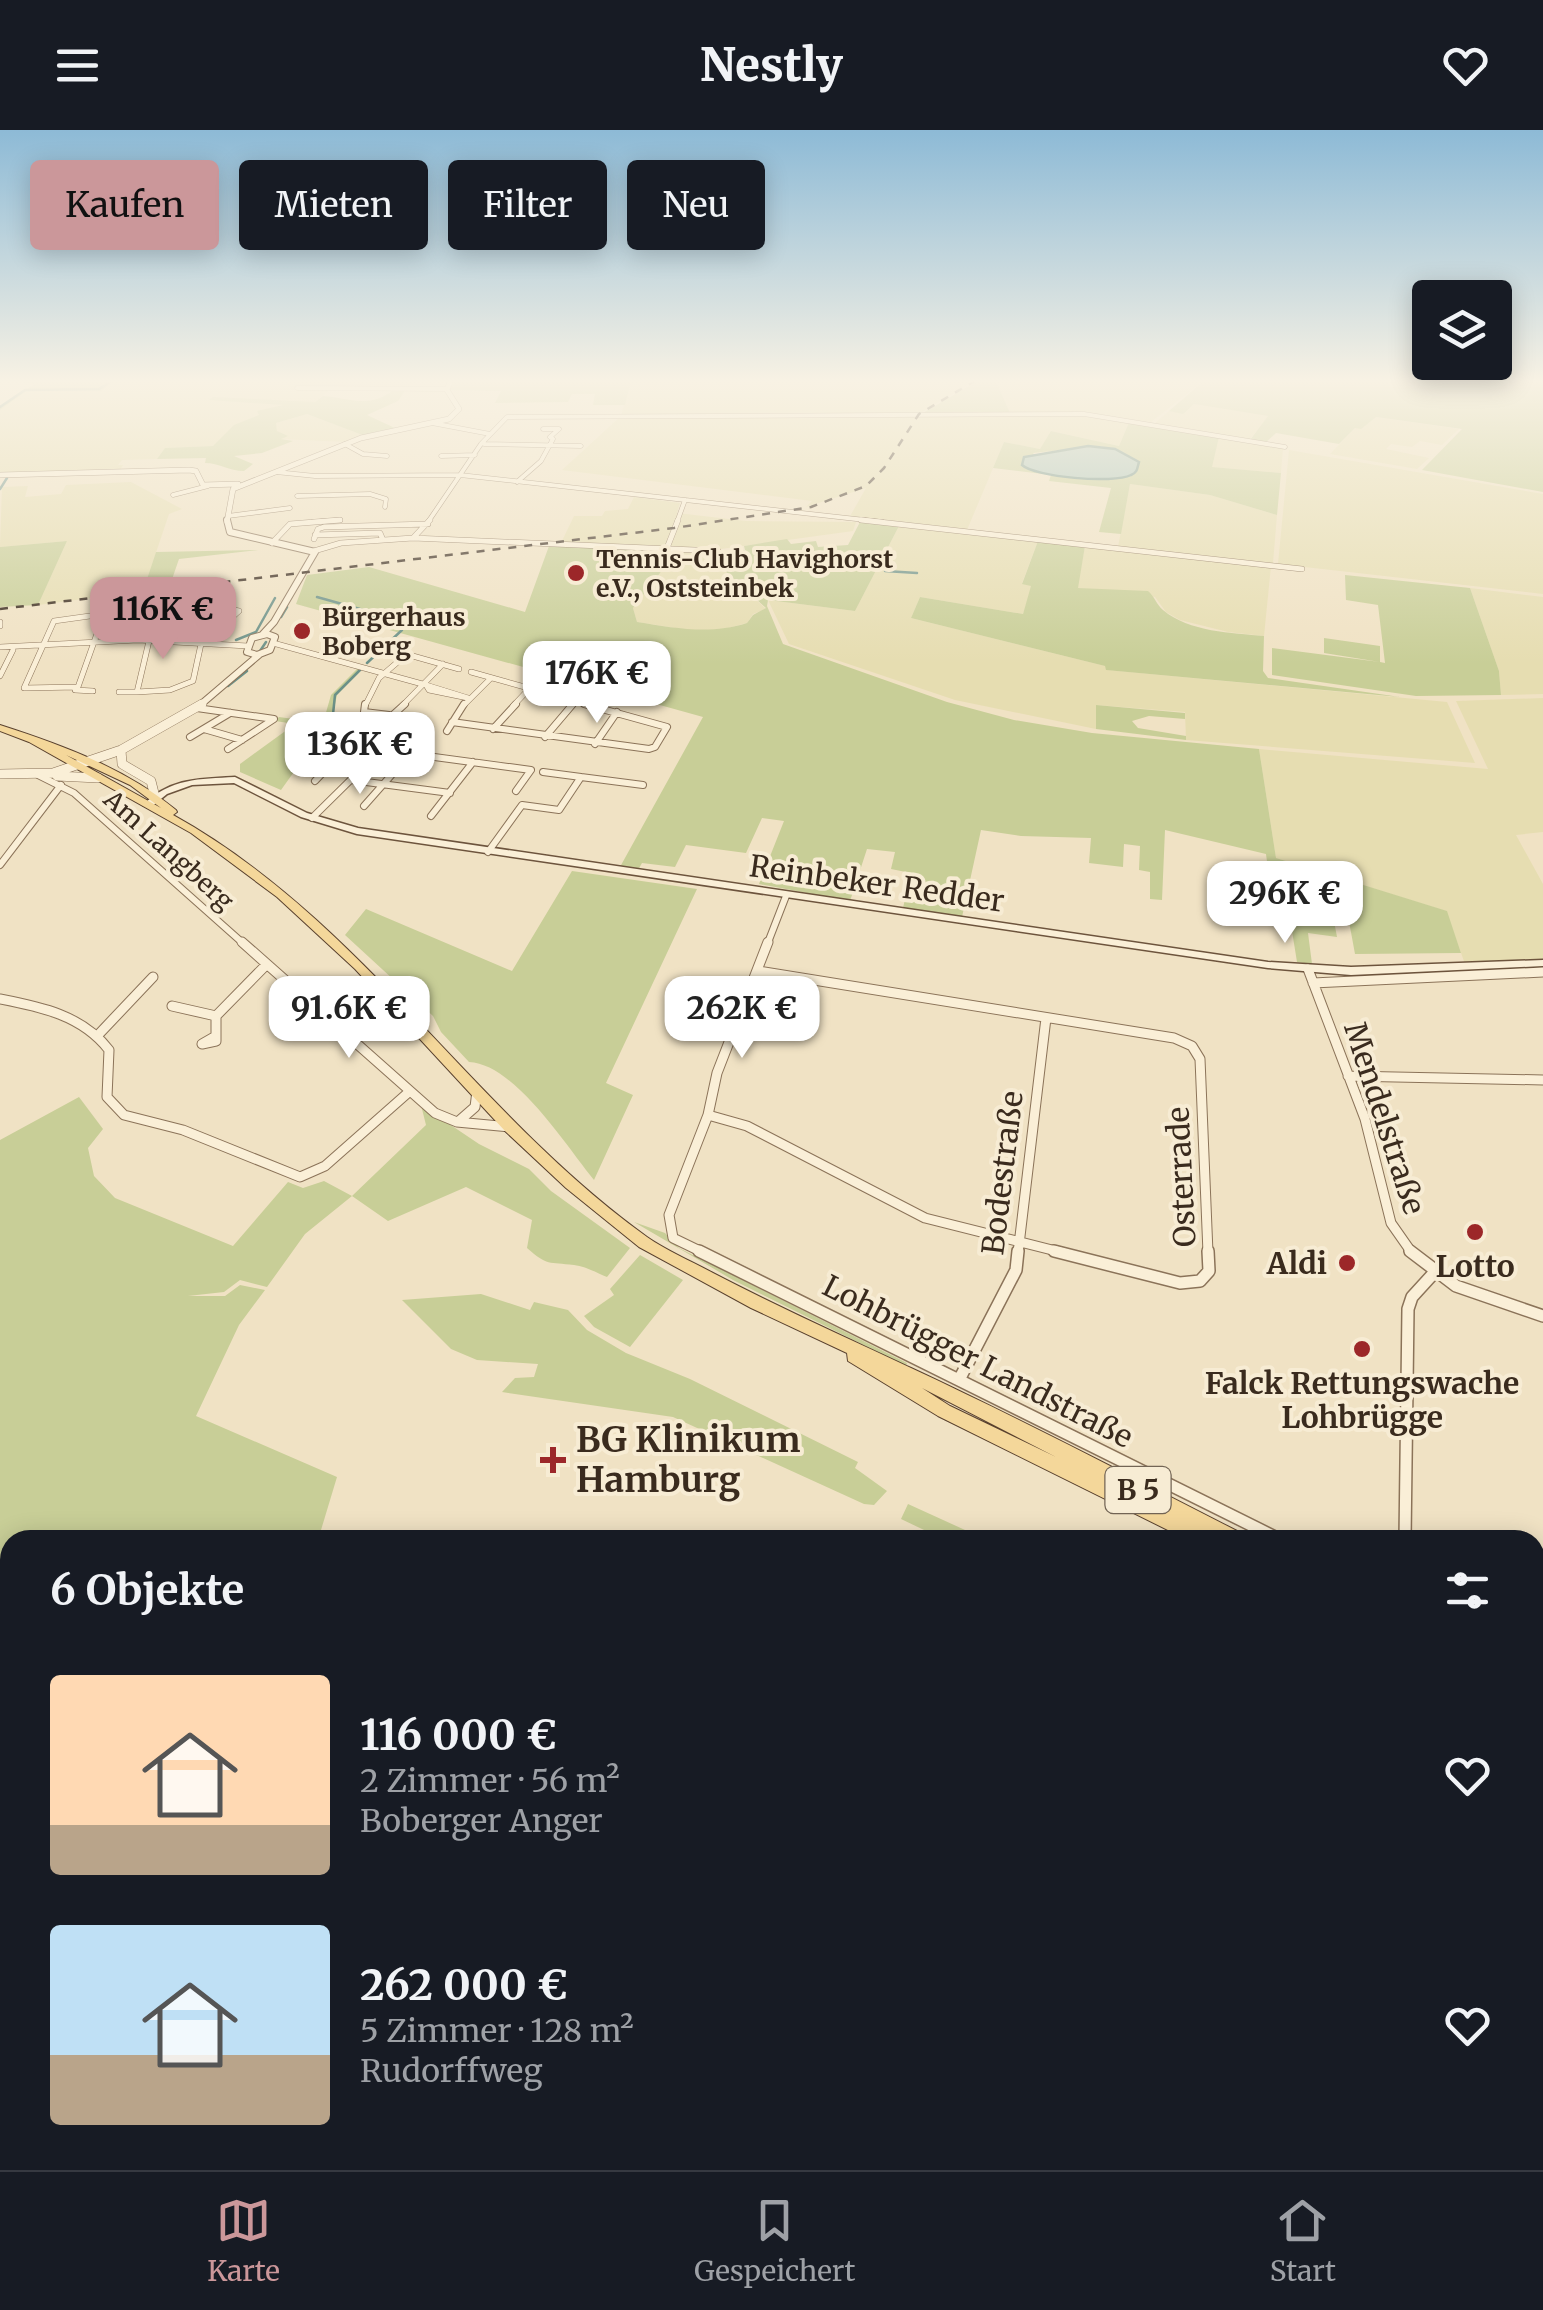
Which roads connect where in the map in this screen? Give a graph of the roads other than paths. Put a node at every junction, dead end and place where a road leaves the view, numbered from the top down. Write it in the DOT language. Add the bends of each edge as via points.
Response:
graph roads {
  1 [pos="196,474"];
  2 [pos="269,474"];
  3 [pos="323,474"];
  4 [pos="527,474"];
  5 [pos="361,476"];
  6 [pos="460,476"];
  7 [pos="518,482"];
  8 [pos="238,484"];
  9 [pos="208,486"];
  10 [pos="344,494"];
  11 [pos="172,495"];
  12 [pos="297,496"];
  13 [pos="685,500"];
  14 [pos="385,507"];
  15 [pos="290,508"];
  16 [pos="228,516"];
  17 [pos="340,520"];
  18 [pos="428,524"];
  19 [pos="413,538"];
  20 [pos="383,540"];
  21 [pos="272,543"];
  22 [pos="667,548"];
  23 [pos="718,550"];
  24 [pos="314,551"];
  25 [pos="1302,569"];
  26 [pos="270,638"];
  27 [pos="150,641"];
  28 [pos="98,642"];
  29 [pos="204,642"];
  30 [pos="40,646"];
  31 [pos="0,649"];
  32 [pos="12,650"];
  33 [pos="250,651"];
  34 [pos="396,651"];
  35 [pos="408,654"];
  36 [pos="443,664"];
  37 [pos="460,669"];
  38 [pos="384,672"];
  39 [pos="472,672"];
  40 [pos="0,676"];
  41 [pos="492,678"];
  42 [pos="426,685"];
  43 [pos="530,688"];
  44 [pos="72,690"];
  45 [pos="92,691"];
  46 [pos="119,692"];
  47 [pos="138,692"];
  48 [pos="468,698"];
  49 [pos="574,701"];
  50 [pos="196,708"];
  51 [pos="617,712"];
  52 [pos="230,713"];
  53 [pos="387,719"];
  54 [pos="452,722"];
  55 [pos="0,728"];
  56 [pos="204,729"];
  57 [pos="493,729"];
  58 [pos="447,731"];
  59 [pos="190,737"];
  60 [pos="544,738"];
  61 [pos="355,739"];
  62 [pos="242,740"];
  63 [pos="33,741"];
  64 [pos="136,741"];
  65 [pos="595,744"];
  66 [pos="228,749"];
  67 [pos="121,750"];
  68 [pos="410,754"];
  69 [pos="58,758"];
  70 [pos="334,761"];
  71 [pos="473,762"];
  72 [pos="80,763"];
  73 [pos="366,766"];
  74 [pos="51,770"];
  75 [pos="543,772"];
  76 [pos="0,774"];
  77 [pos="38,775"];
  78 [pos="581,777"];
  79 [pos="98,778"];
  80 [pos="351,780"];
  81 [pos="315,781"];
  82 [pos="383,784"];
  83 [pos="643,784"];
  84 [pos="60,786"];
  85 [pos="516,791"];
  86 [pos="450,793"];
  87 [pos="152,801"];
  88 [pos="364,806"];
  89 [pos="431,816"];
  90 [pos="312,818"];
  91 [pos="183,823"];
  92 [pos="4,841"];
  93 [pos="15,841"];
  94 [pos="488,852"];
  95 [pos="0,866"];
  96 [pos="786,896"];
  97 [pos="1543,963"];
  98 [pos="267,964"];
  99 [pos="1308,969"];
  100 [pos="758,971"];
  101 [pos="1543,972"];
  102 [pos="154,976"];
  103 [pos="1313,983"];
  104 [pos="0,999"];
  105 [pos="172,1006"];
  106 [pos="216,1016"];
  107 [pos="1046,1018"];
  108 [pos="99,1034"];
  109 [pos="217,1035"];
  110 [pos="1348,1076"];
  111 [pos="1543,1080"];
  112 [pos="410,1091"];
  113 [pos="476,1092"];
  114 [pos="708,1115"];
  115 [pos="457,1122"];
  116 [pos="510,1127"];
  117 [pos="1021,1241"];
  118 [pos="1433,1274"];
  119 [pos="1543,1316"];
  120 [pos="837,1344"];
  121 [pos="959,1380"];
  122 [pos="940,1390"];
  123 [pos="978,1410"];
  124 [pos="944,1411"];
  125 [pos="1187,1530"];
  126 [pos="1217,1530"];
  127 [pos="1261,1530"];
  128 [pos="1404,1530"];
  1 -- 9 [label="street"];
  2 -- 8 [label="street"];
  3 -- 5 [label="street"];
  4 -- 7 [label="street"];
  5 -- 6 [label="street"];
  5 -- 10 [label="street"];
  6 -- 7 [label="street"];
  6 -- 18 [label="street"];
  7 -- 13 [label="street"];
  8 -- 9 [label="street"];
  8 -- 16 [label="street"];
  9 -- 11 [label="street"];
  10 -- 12 [label="street"];
  10 -- 14 [label="street" via="380,496"];
  13 -- 22 [label="street"];
  13 -- 25 [label="street"];
  15 -- 16 [label="street"];
  16 -- 21 [label="street" via="232,534"];
  17 -- 21 [label="street" via="290,524"];
  18 -- 19 [label="street"];
  18 -- 20 [label="street" via="324,527 315,537 380,533"];
  19 -- 20 [label="street"];
  19 -- 22 [label="street"];
  20 -- 24 [label="street"];
  21 -- 24 [label="street"];
  22 -- 23 [label="street"];
  24 -- 26 [label="street"];
  26 -- 33 [label="street"];
  26 -- 33 [label="street" via="260,654"];
  26 -- 38 [label="street"];
  27 -- 28 [label="street"];
  27 -- 29 [label="street"];
  27 -- 29 [label="street" via="166,609 239,608"];
  27 -- 47 [label="street"];
  28 -- 30 [label="street"];
  28 -- 30 [label="street" via="104,614 56,620"];
  28 -- 44 [label="street"];
  29 -- 33 [label="street"];
  29 -- 47 [label="street" via="193,681"];
  30 -- 31 [label="street"];
  30 -- 32 [label="street"];
  30 -- 44 [label="street" via="24,688"];
  31 -- 32 [label="street"];
  32 -- 40 [label="street"];
  33 -- 50 [label="street"];
  34 -- 35 [label="street"];
  35 -- 36 [label="street"];
  35 -- 38 [label="street"];
  36 -- 37 [label="street"];
  36 -- 42 [label="street"];
  38 -- 42 [label="street"];
  38 -- 53 [label="street" via="365,697 364,712"];
  39 -- 41 [label="street"];
  41 -- 43 [label="street"];
  41 -- 48 [label="street"];
  42 -- 48 [label="street"];
  42 -- 53 [label="street"];
  43 -- 49 [label="street"];
  43 -- 57 [label="street"];
  44 -- 45 [label="street"];
  46 -- 47 [label="street"];
  48 -- 54 [label="street"];
  49 -- 51 [label="street"];
  49 -- 60 [label="street"];
  50 -- 52 [label="street"];
  50 -- 64 [label="street"];
  51 -- 65 [label="street"];
  51 -- 65 [label="street" via="668,727 649,750"];
  52 -- 56 [label="street"];
  52 -- 62 [label="street" via="274,719"];
  54 -- 57 [label="street"];
  54 -- 58 [label="street"];
  55 -- 63 [label="main road, B 5"];
  56 -- 59 [label="street"];
  56 -- 62 [label="street"];
  57 -- 60 [label="street"];
  60 -- 65 [label="street"];
  61 -- 70 [label="street"];
  62 -- 66 [label="street"];
  63 -- 69 [label="main road, B 5"];
  63 -- 72 [label="main road, B 5"];
  64 -- 67 [label="street"];
  64 -- 72 [label="street"];
  67 -- 72 [label="street"];
  67 -- 87 [label="street" via="122,764 156,788"];
  68 -- 71 [label="street"];
  68 -- 73 [label="street" via="387,749"];
  68 -- 82 [label="street"];
  69 -- 72 [label="main road, B 5"];
  69 -- 74 [label="street"];
  70 -- 73 [label="street"];
  70 -- 81 [label="street"];
  71 -- 85 [label="street" via="531,770"];
  71 -- 86 [label="street"];
  72 -- 74 [label="street, Am Langberg"];
  72 -- 77 [label="street, Am Langberg"];
  72 -- 79 [label="main road, B 5"];
  72 -- 87 [label="main road, B 5"];
  73 -- 80 [label="street"];
  74 -- 77 [label="street, Am Langberg"];
  75 -- 78 [label="street"];
  76 -- 77 [label="street, Am Langberg"];
  77 -- 79 [label="street"];
  77 -- 84 [label="street, Am Langberg"];
  78 -- 83 [label="street"];
  78 -- 94 [label="street" via="559,810 522,805"];
  79 -- 87 [label="main road, B 5"];
  80 -- 82 [label="street"];
  80 -- 90 [label="street"];
  82 -- 86 [label="street"];
  82 -- 88 [label="street"];
  84 -- 93 [label="street"];
  84 -- 98 [label="street, Am Langberg"];
  86 -- 89 [label="street"];
  87 -- 90 [label="main road, Reinbeker Redder" via="216,779 244,782"];
  87 -- 91 [label="main road, B 5"];
  90 -- 94 [label="main road, Reinbeker Redder" via="357,832"];
  91 -- 113 [label="main road, B 5" via="307,917"];
  92 -- 93 [label="street"];
  93 -- 95 [label="street"];
  94 -- 96 [label="main road, Reinbeker Redder"];
  96 -- 99 [label="main road, Reinbeker Redder"];
  96 -- 100 [label="street"];
  97 -- 99 [label="main road, Reinbeker Redder"];
  98 -- 106 [label="street"];
  98 -- 112 [label="street, Am Langberg"];
  99 -- 103 [label="street, Mendelstraße"];
  100 -- 107 [label="street, Osterrade"];
  100 -- 114 [label="street" via="717,1073"];
  101 -- 103 [label="street"];
  102 -- 108 [label="street"];
  103 -- 110 [label="street, Mendelstraße"];
  104 -- 108 [label="street" via="54,1012"];
  105 -- 106 [label="street"];
  106 -- 109 [label="street"];
  107 -- 117 [label="street, Bodestraße"];
  107 -- 117 [label="street, Osterrade" via="1174,1038 1198,1053 1209,1271 1200,1281 1180,1282"];
  108 -- 112 [label="street" via="109,1050 107,1096 128,1118 183,1130 300,1177 325,1166"];
  110 -- 111 [label="street"];
  110 -- 118 [label="street, Mendelstraße" via="1394,1229"];
  112 -- 115 [label="street, Am Langberg"];
  113 -- 115 [label="street" via="472,1110"];
  113 -- 116 [label="main road, B 5"];
  114 -- 117 [label="street, Osterrade" via="747,1126 917,1215"];
  114 -- 121 [label="street, Lohbrügger Landstraße" via="669,1215 670,1232 683,1246"];
  115 -- 116 [label="street, Am Langberg"];
  116 -- 120 [label="main road, B 5" via="644,1243"];
  117 -- 121 [label="street, Bodestraße" via="1016,1270"];
  118 -- 119 [label="street, Mendelstraße"];
  118 -- 128 [label="street" via="1408,1309"];
  120 -- 122 [label="main road, B 5"];
  120 -- 124 [label="main road, B 5"];
  121 -- 127 [label="street, Lohbrügger Landstraße"];
  122 -- 123 [label="main road, B 5"];
  122 -- 124 [label="main road"];
  123 -- 124 [label="main road"];
  123 -- 126 [label="main road, B 5"];
  124 -- 125 [label="main road, B 5"];
}
